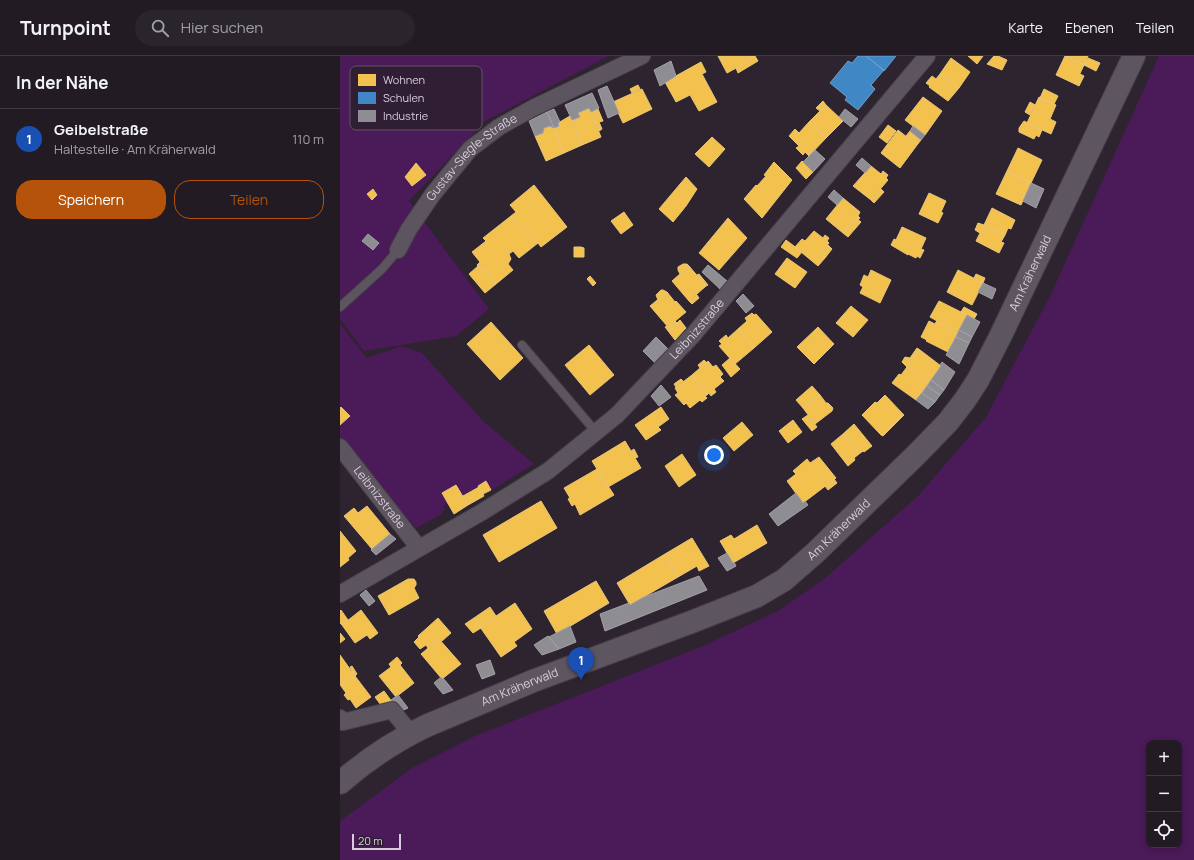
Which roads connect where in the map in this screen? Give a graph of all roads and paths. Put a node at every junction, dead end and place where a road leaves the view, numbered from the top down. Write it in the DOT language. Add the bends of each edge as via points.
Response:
graph roads {
  1 [pos="642,56"];
  2 [pos="927,56"];
  3 [pos="1134,56"];
  4 [pos="398,250"];
  5 [pos="340,307"];
  6 [pos="522,345"];
  7 [pos="596,432"];
  8 [pos="340,447"];
  9 [pos="419,548"];
  10 [pos="341,592"];
  11 [pos="340,718"];
  12 [pos="411,734"];
  13 [pos="340,783"];
  1 -- 4 [label="street, Gustav-Siegle-Straße" via="533,108 499,127 470,149 433,194"];
  2 -- 7 [label="street, Leibnizstraße" via="693,336 618,415"];
  3 -- 12 [label="main road, Am Kräherwald" via="978,380 948,422 815,553 784,580 757,596 533,681"];
  4 -- 5 [label="lane, Gustav-Siegle-Straße" via="382,269"];
  6 -- 7 [label="lane"];
  7 -- 9 [label="street, Leibnizstraße" via="548,471"];
  8 -- 9 [label="street, Leibnizstraße"];
  9 -- 10 [label="street, Leibnizstraße"];
  11 -- 12 [label="street" via="343,722 392,710"];
  12 -- 13 [label="main road, Am Kräherwald" via="384,749"];
}
